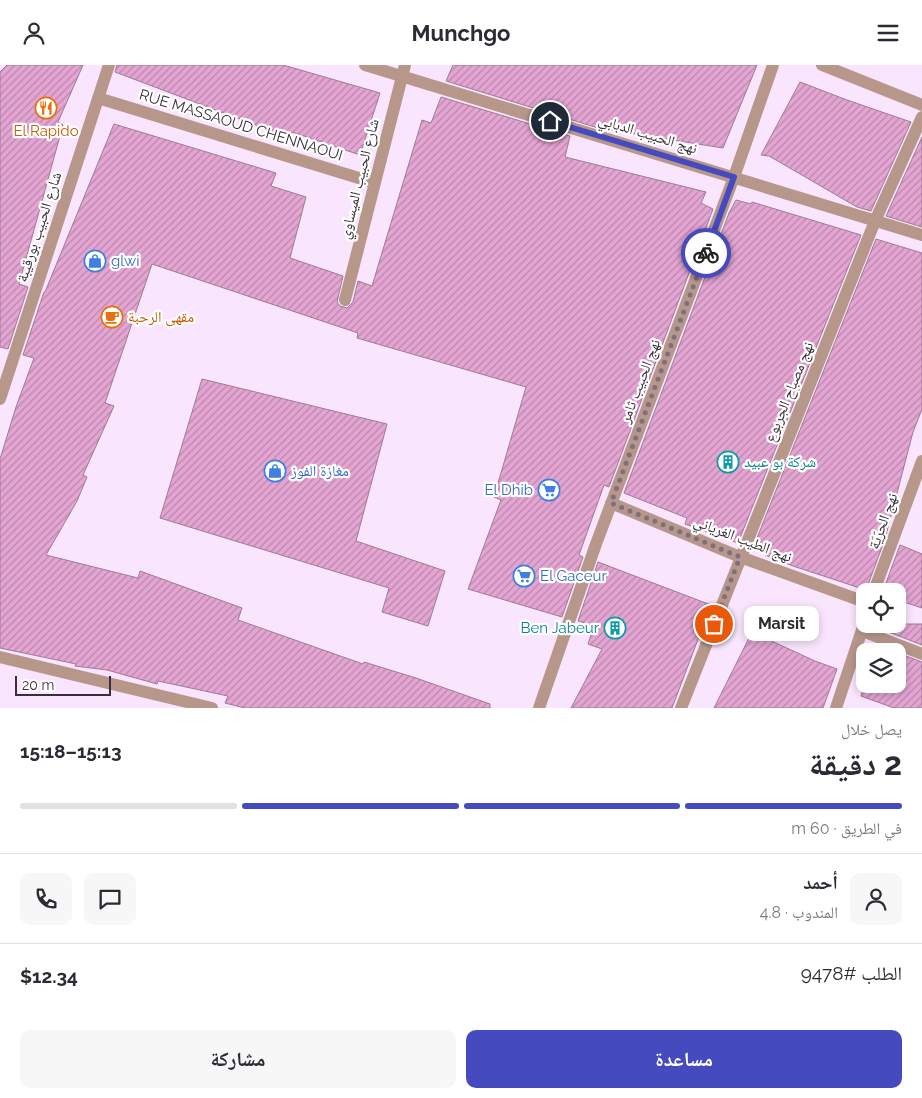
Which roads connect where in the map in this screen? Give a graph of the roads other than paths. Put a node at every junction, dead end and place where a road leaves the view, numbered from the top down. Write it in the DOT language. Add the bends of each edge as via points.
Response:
graph roads {
  1 [pos="109,65"];
  2 [pos="364,65"];
  3 [pos="773,65"];
  4 [pos="822,65"];
  5 [pos="403,71"];
  6 [pos="98,98"];
  7 [pos="922,105"];
  8 [pos="922,117"];
  9 [pos="734,177"];
  10 [pos="375,183"];
  11 [pos="875,221"];
  12 [pos="922,235"];
  13 [pos="345,300"];
  14 [pos="5,368"];
  15 [pos="0,399"];
  16 [pos="922,461"];
  17 [pos="611,503"];
  18 [pos="740,557"];
  19 [pos="877,583"];
  20 [pos="856,599"];
  21 [pos="861,633"];
  22 [pos="877,633"];
  23 [pos="922,655"];
  24 [pos="0,657"];
  25 [pos="212,708"];
  26 [pos="539,708"];
  27 [pos="681,708"];
  28 [pos="836,708"];
  1 -- 6 [label="street, شارع الحبيب بورقيبة"];
  2 -- 5 [label="street, نهج الحبيب الدبابي"];
  3 -- 9 [label="street, نهج الحبيب ثامر"];
  4 -- 7 [label="street"];
  5 -- 9 [label="street, نهج الحبيب الدبابي"];
  5 -- 10 [label="street, شارع الحبيب الميساوي"];
  6 -- 10 [label="street, RUE MASSAOUD CHENNAOUI"];
  6 -- 14 [label="street, شارع الحبيب بورقيبة"];
  8 -- 11 [label="street, نهج مصباح الجربوع"];
  9 -- 11 [label="street, نهج الحبيب الدبابي"];
  9 -- 17 [label="street, نهج الحبيب ثامر"];
  10 -- 13 [label="street, شارع الحبيب الميساوي"];
  11 -- 12 [label="street, نهج الحبيب الدبابي"];
  11 -- 18 [label="street, نهج مصباح الجربوع"];
  14 -- 15 [label="street, شارع الحبيب بورقيبة"];
  16 -- 19 [label="street, نهج الحرّيّة"];
  17 -- 18 [label="street, نهج الطيب الغرياني"];
  17 -- 26 [label="street, نهج الحبيب ثامر"];
  18 -- 20 [label="street, نهج الطيب الغرياني"];
  18 -- 27 [label="street, نهج مصباح الجربوع"];
  21 -- 28 [label="street"];
  22 -- 23 [label="street"];
  24 -- 25 [label="street"];
}
